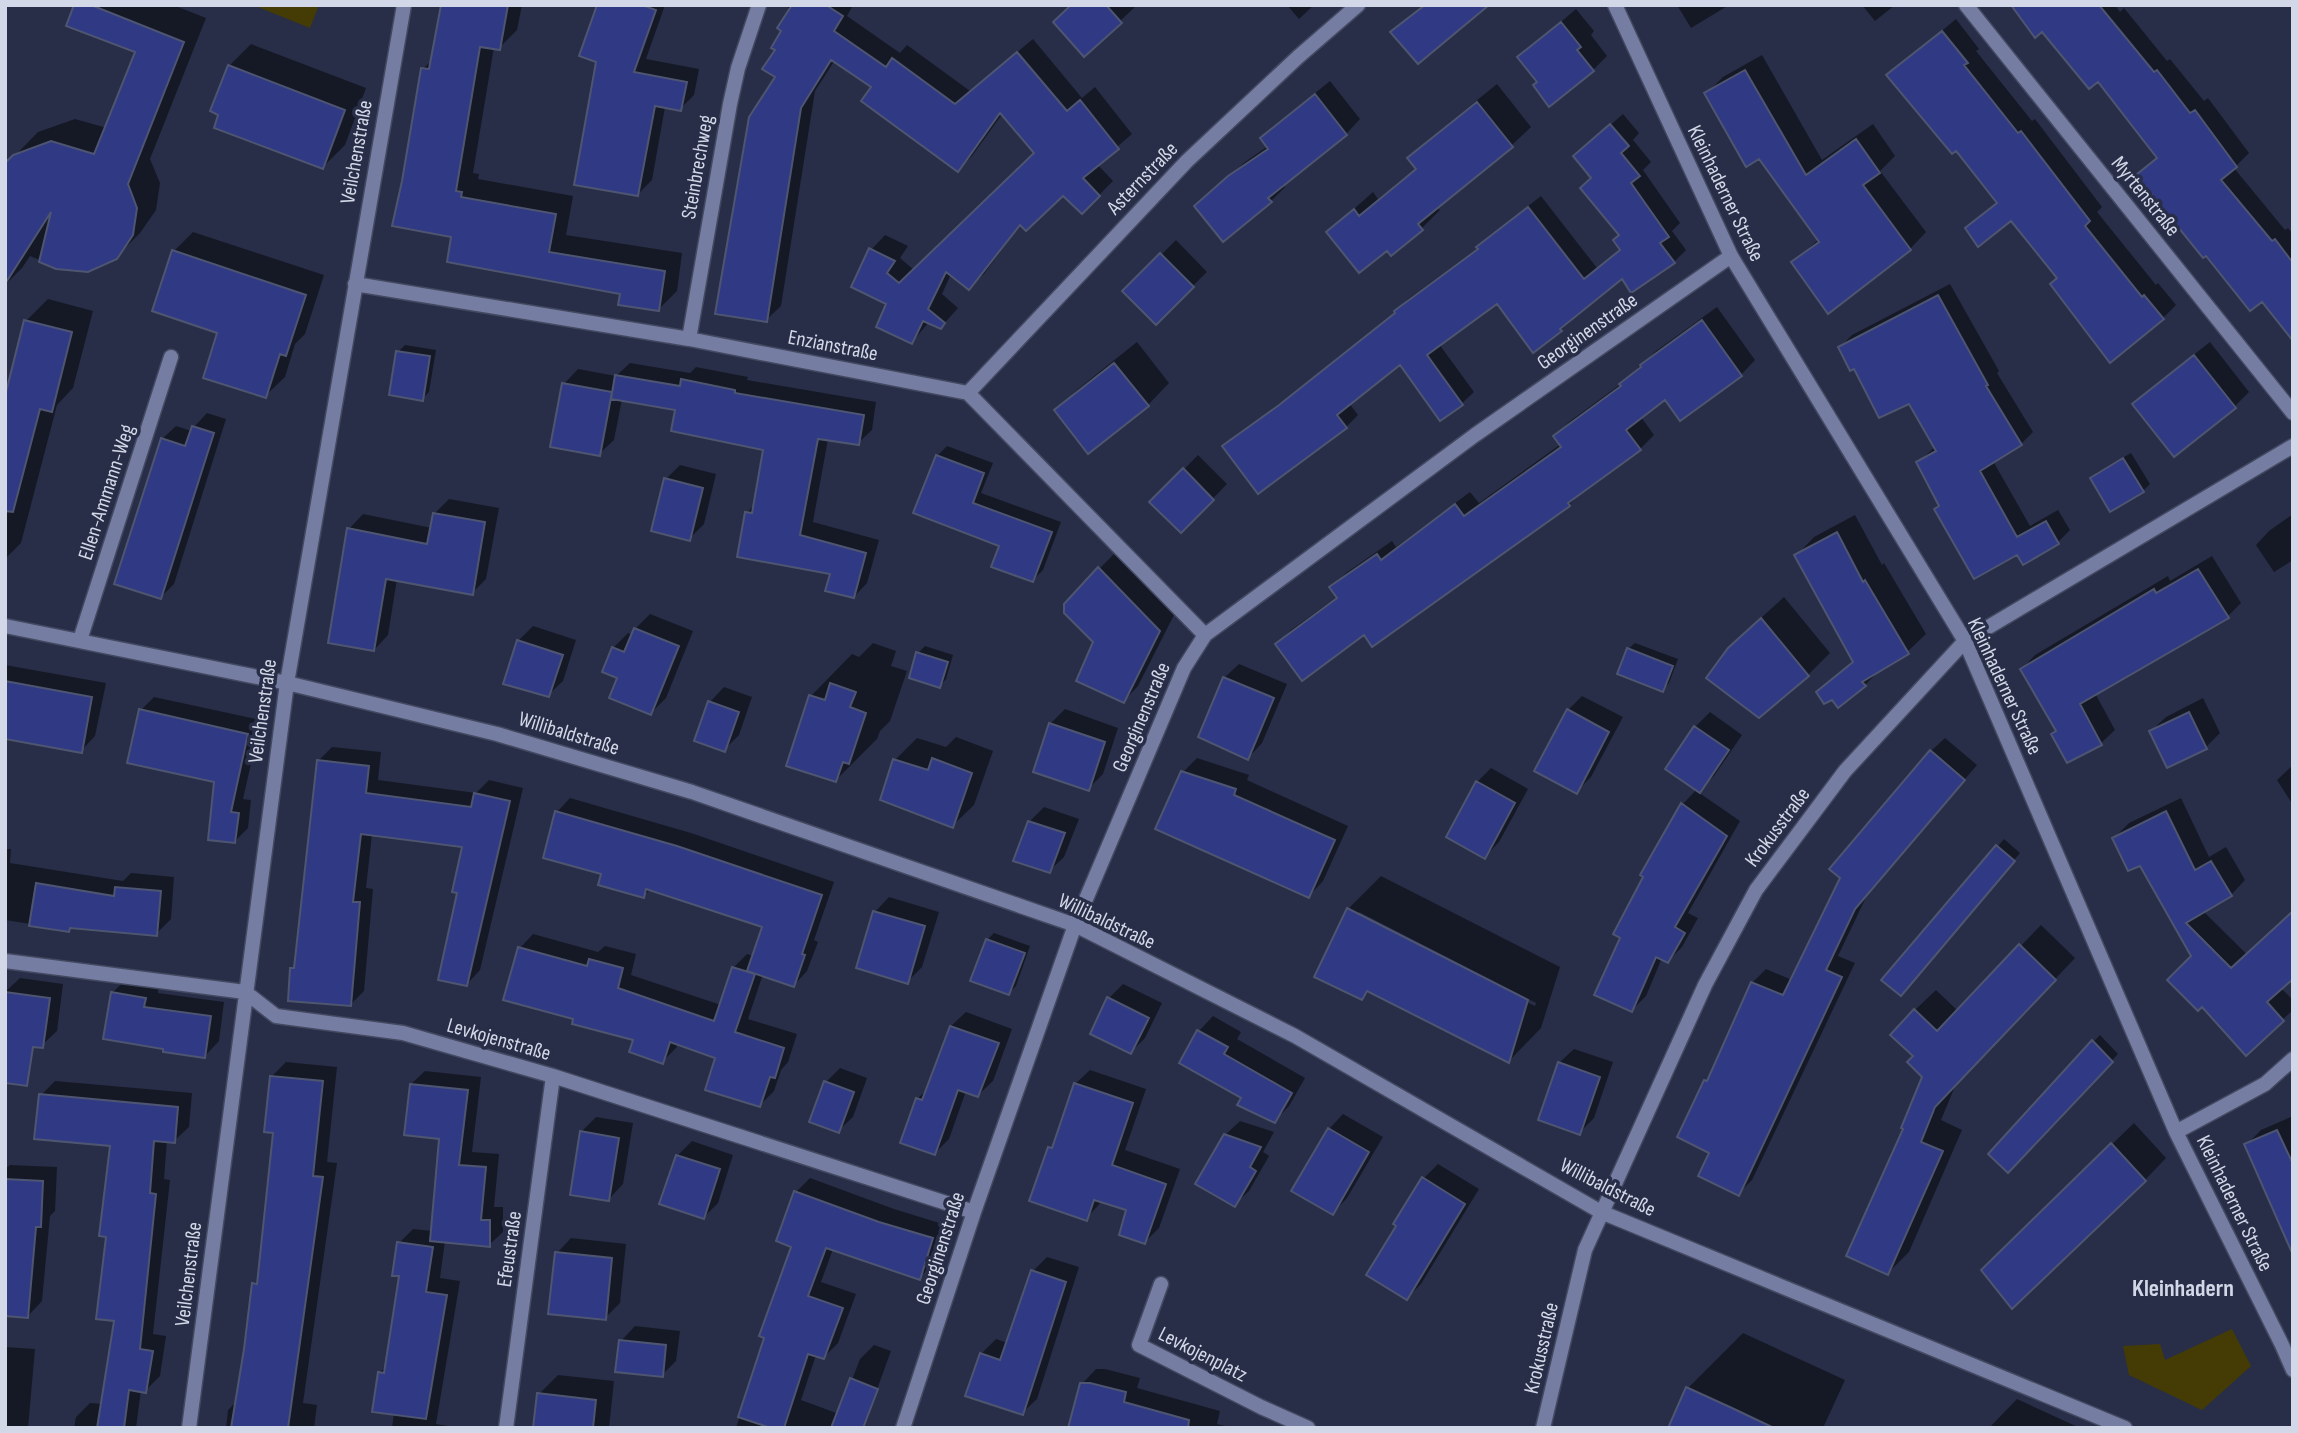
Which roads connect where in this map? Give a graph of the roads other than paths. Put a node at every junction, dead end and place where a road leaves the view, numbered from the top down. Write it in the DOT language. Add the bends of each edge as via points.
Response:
graph roads {
  1 [pos="404,5"];
  2 [pos="759,5"];
  3 [pos="1358,5"];
  4 [pos="1615,5"];
  5 [pos="1966,5"];
  6 [pos="1731,256"];
  7 [pos="355,284"];
  8 [pos="689,340"];
  9 [pos="171,357"];
  10 [pos="968,393"];
  11 [pos="2293,413"];
  12 [pos="2293,446"];
  13 [pos="5,626"];
  14 [pos="1205,635"];
  15 [pos="80,640"];
  16 [pos="1965,641"];
  17 [pos="287,683"];
  18 [pos="1075,925"];
  19 [pos="5,961"];
  20 [pos="245,992"];
  21 [pos="2293,1059"];
  22 [pos="553,1076"];
  23 [pos="2176,1132"];
  24 [pos="974,1212"];
  25 [pos="1601,1212"];
  26 [pos="1161,1284"];
  27 [pos="2293,1370"];
  28 [pos="189,1428"];
  29 [pos="506,1428"];
  30 [pos="903,1428"];
  31 [pos="1308,1428"];
  32 [pos="1543,1428"];
  33 [pos="2125,1428"];
  1 -- 7 [label="street, Veilchenstraße"];
  2 -- 8 [label="street, Steinbrechweg" via="738,68 723,136"];
  3 -- 10 [label="street, Asternstraße" via="1187,161"];
  4 -- 6 [label="street, Kleinhaderner Straße"];
  5 -- 11 [label="street, Myrtenstraße"];
  6 -- 14 [label="street, Georginenstraße" via="1475,435"];
  6 -- 16 [label="street, Kleinhaderner Straße"];
  7 -- 8 [label="street, Enzianstraße"];
  7 -- 17 [label="street, Veilchenstraße"];
  8 -- 10 [label="street, Enzianstraße"];
  9 -- 15 [label="street, Ellen-Ammann-Weg"];
  10 -- 14 [label="street"];
  12 -- 16 [label="street, Krokusstraße"];
  13 -- 15 [label="street, Willibaldstraße"];
  14 -- 18 [label="street, Georginenstraße" via="1184,668"];
  15 -- 17 [label="street, Willibaldstraße"];
  16 -- 23 [label="street, Kleinhaderner Straße"];
  16 -- 25 [label="street, Krokusstraße" via="1845,771 1755,890 1705,985"];
  17 -- 18 [label="street, Willibaldstraße" via="498,734 692,792"];
  17 -- 20 [label="street, Veilchenstraße"];
  18 -- 24 [label="street, Georginenstraße"];
  18 -- 25 [label="street, Willibaldstraße" via="1295,1036"];
  19 -- 20 [label="street"];
  20 -- 22 [label="street, Levkojenstraße" via="276,1016 403,1033"];
  20 -- 28 [label="street, Veilchenstraße"];
  21 -- 23 [label="street" via="2265,1084"];
  22 -- 24 [label="street, Levkojenstraße"];
  22 -- 29 [label="street, Efeustraße"];
  23 -- 27 [label="street, Kleinhaderner Straße"];
  24 -- 30 [label="street, Georginenstraße"];
  25 -- 32 [label="street, Krokusstraße" via="1585,1250"];
  25 -- 33 [label="street, Willibaldstraße"];
  26 -- 31 [label="street, Levkojenplatz" via="1139,1345"];
}
